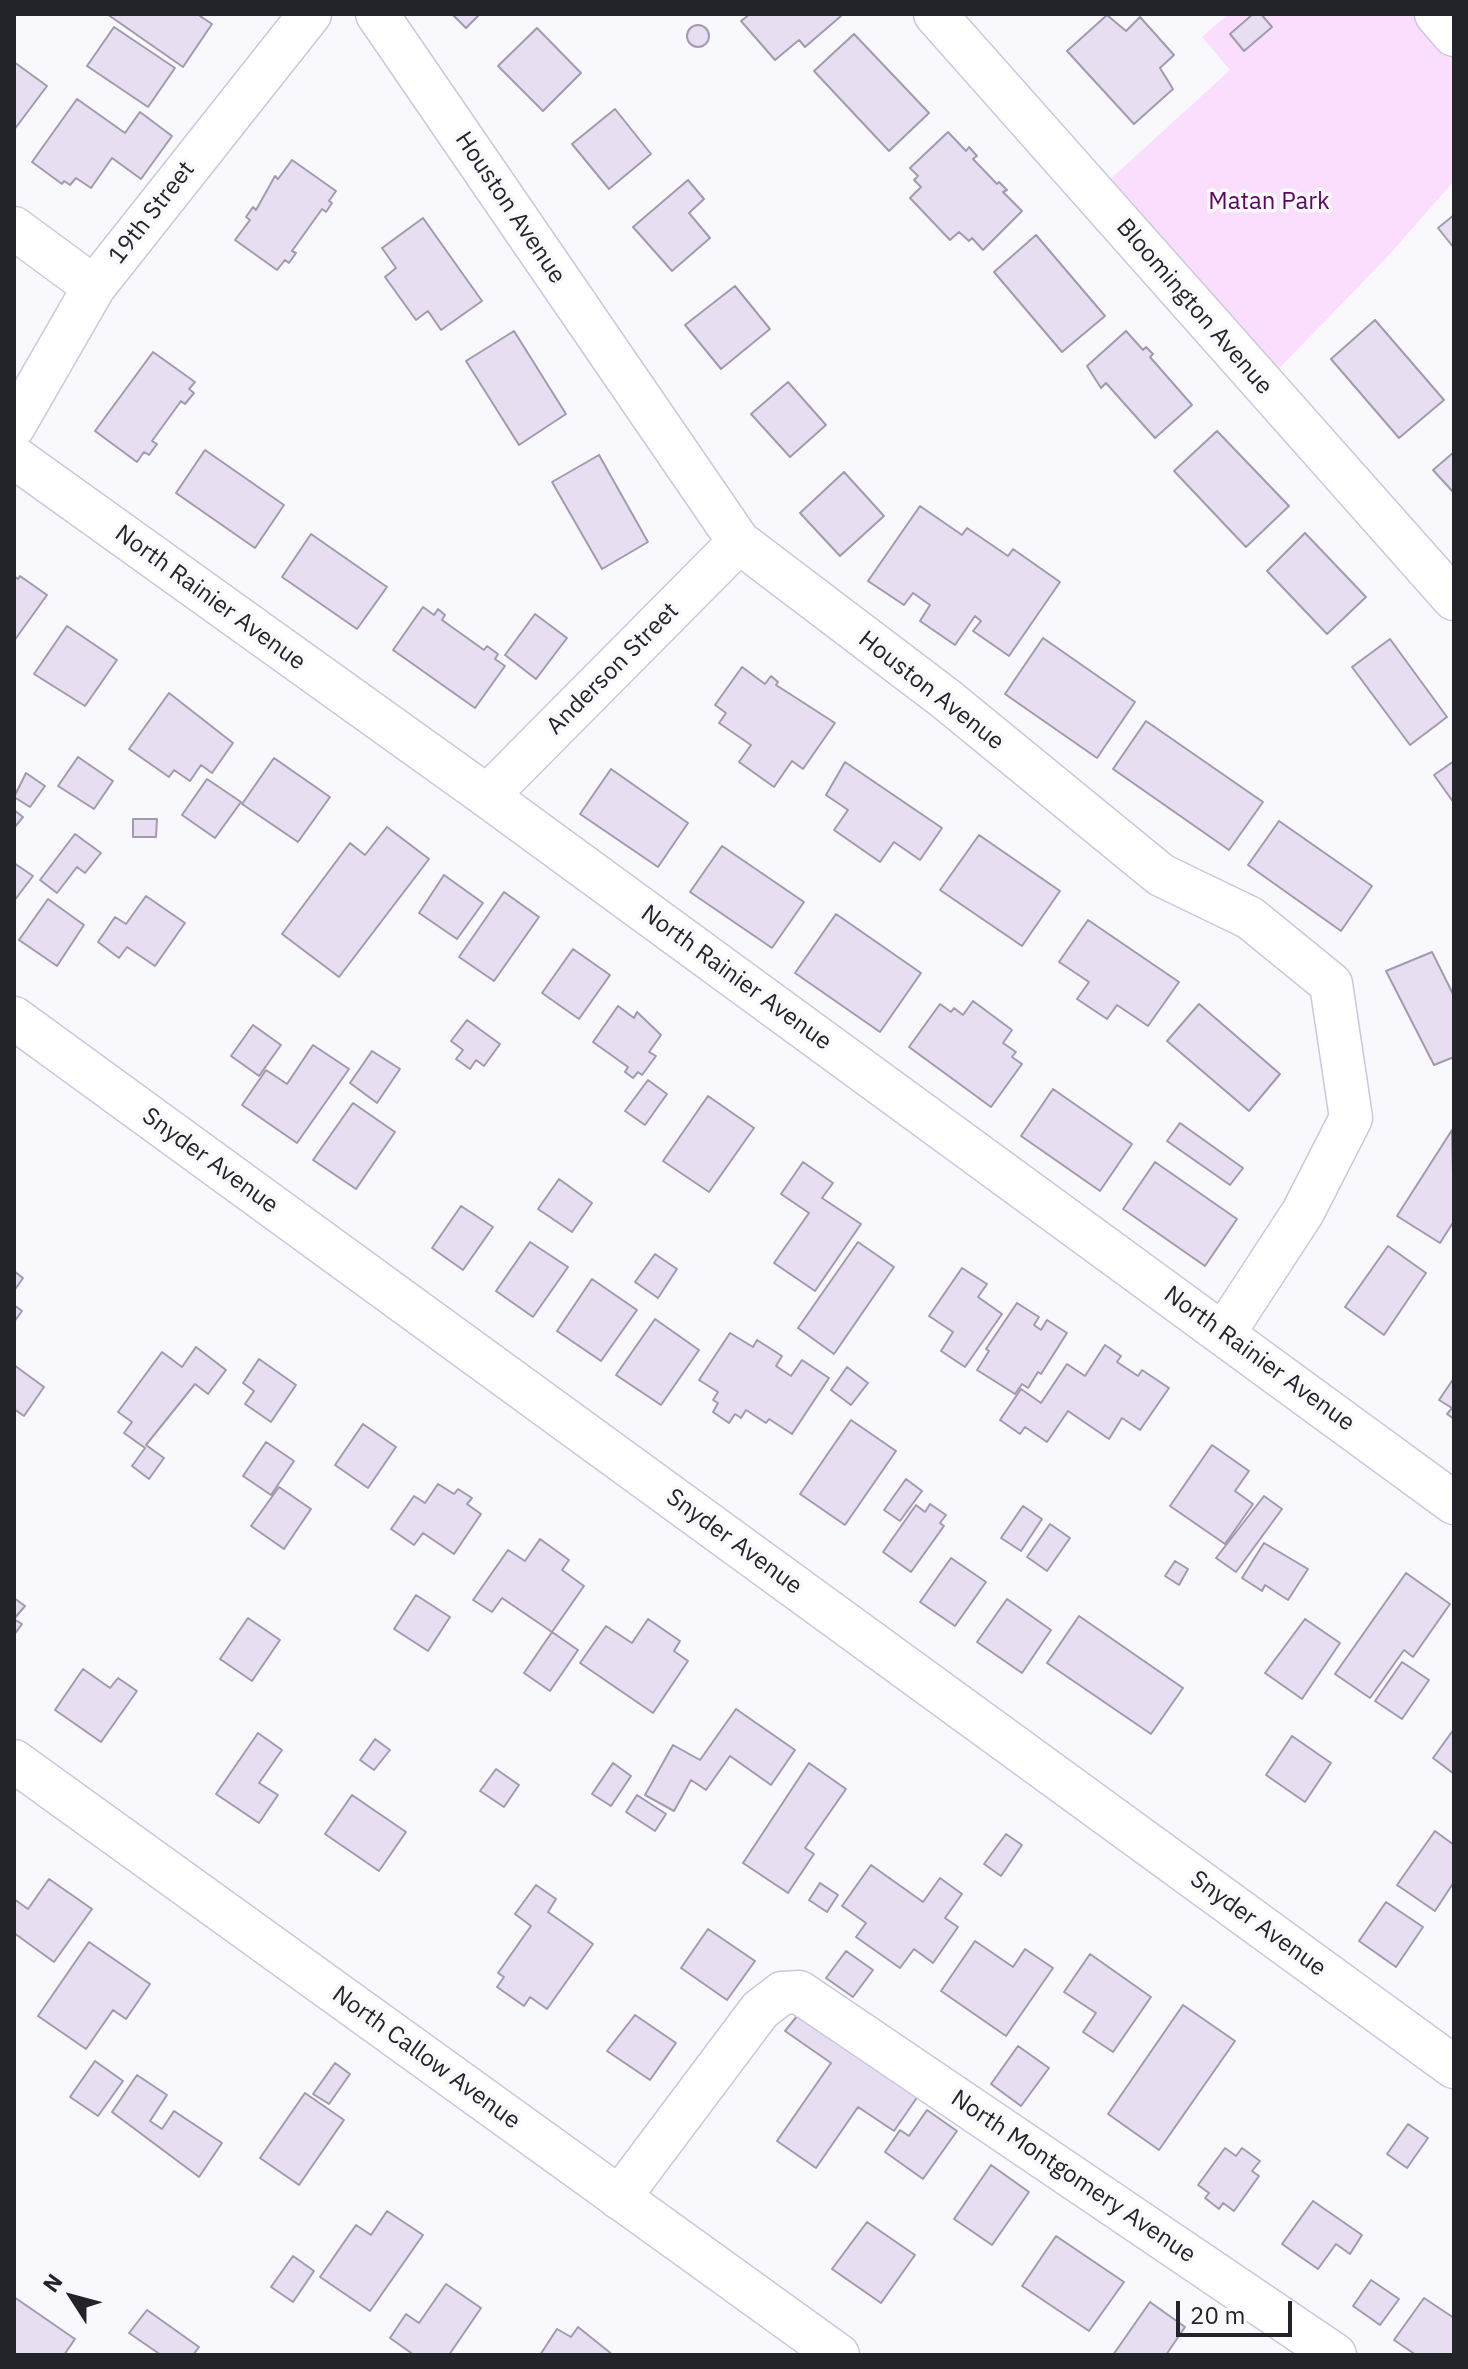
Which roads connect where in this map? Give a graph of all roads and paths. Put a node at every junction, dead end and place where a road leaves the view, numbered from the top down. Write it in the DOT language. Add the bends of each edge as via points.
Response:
graph roads {
  1 [pos="310,14"];
  2 [pos="377,14"];
  3 [pos="935,14"];
  4 [pos="1436,14"];
  5 [pos="1454,35"];
  6 [pos="14,228"];
  7 [pos="94,287"];
  8 [pos="14,426"];
  9 [pos="14,457"];
  10 [pos="739,542"];
  11 [pos="1454,599"];
  12 [pos="487,796"];
  13 [pos="14,1018"];
  14 [pos="1224,1333"];
  15 [pos="1454,1503"];
  16 [pos="14,1761"];
  17 [pos="1454,2067"];
  18 [pos="619,2198"];
  19 [pos="838,2355"];
  20 [pos="1335,2355"];
  1 -- 7 [label="street, 19th Street"];
  2 -- 10 [label="street, Houston Avenue"];
  3 -- 11 [label="street, Bloomington Avenue"];
  4 -- 5 [label="street"];
  6 -- 7 [label="street"];
  7 -- 8 [label="street, 19th Street"];
  9 -- 12 [label="street, North Rainier Avenue"];
  10 -- 12 [label="street, Anderson Street"];
  10 -- 14 [label="street, Houston Avenue" via="946,699 1161,875 1250,918 1331,984 1351,1118 1303,1212"];
  12 -- 14 [label="street, North Rainier Avenue"];
  13 -- 17 [label="street, Snyder Avenue"];
  14 -- 15 [label="street, North Rainier Avenue"];
  16 -- 18 [label="street, North Callow Avenue"];
  18 -- 19 [label="street, North Callow Avenue"];
  18 -- 20 [label="street, North Montgomery Avenue" via="760,2010 782,1993 799,1992"];
}
